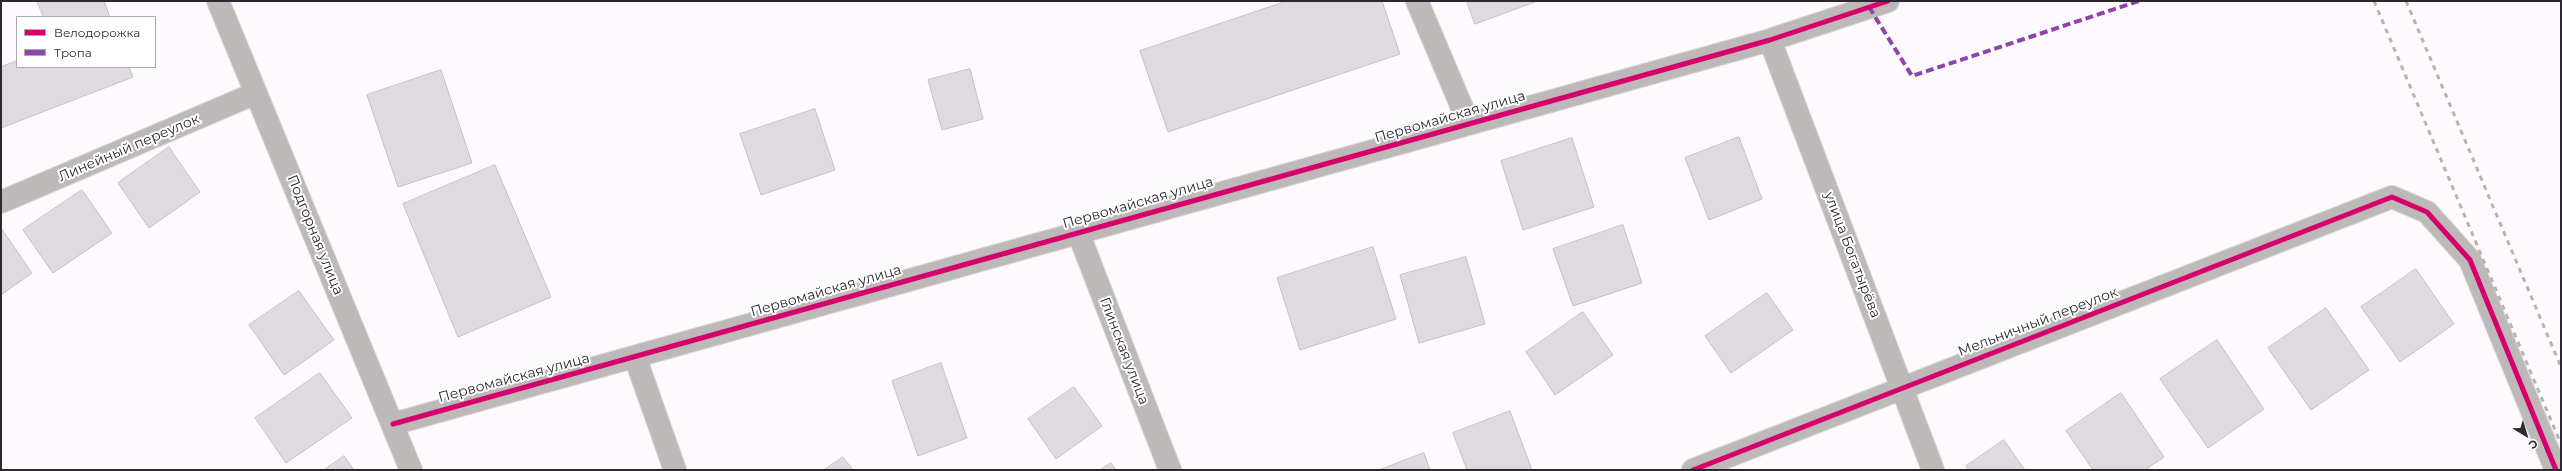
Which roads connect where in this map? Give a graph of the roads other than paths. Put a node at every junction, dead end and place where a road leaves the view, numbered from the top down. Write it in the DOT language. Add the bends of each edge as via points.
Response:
graph roads {
  1 [pos="218,1"];
  2 [pos="1417,1"];
  3 [pos="1888,1"];
  4 [pos="1770,40"];
  5 [pos="256,93"];
  6 [pos="1468,124"];
  7 [pos="1,202"];
  8 [pos="1078,232"];
  9 [pos="635,357"];
  10 [pos="1902,388"];
  11 [pos="393,424"];
  12 [pos="411,470"];
  13 [pos="675,470"];
  14 [pos="1170,470"];
  15 [pos="1693,470"];
  16 [pos="1933,470"];
  17 [pos="2556,470"];
  1 -- 5 [label="street, Подгорная улица"];
  2 -- 6 [label="street"];
  3 -- 4 [label="street, Первомайская улица"];
  4 -- 6 [label="street, Первомайская улица"];
  4 -- 10 [label="street, улица Богатырёва"];
  5 -- 7 [label="street, Линейный переулок"];
  5 -- 11 [label="street, Подгорная улица"];
  6 -- 8 [label="street, Первомайская улица"];
  8 -- 9 [label="street, Первомайская улица"];
  8 -- 14 [label="street, Глинская улица"];
  9 -- 11 [label="street, Первомайская улица"];
  9 -- 13 [label="street"];
  10 -- 15 [label="street, Мельничный переулок"];
  10 -- 16 [label="street, улица Богатырёва"];
  10 -- 17 [label="street, Мельничный переулок" via="2392,197 2427,212 2470,260"];
  11 -- 12 [label="street, Подгорная улица"];
}
